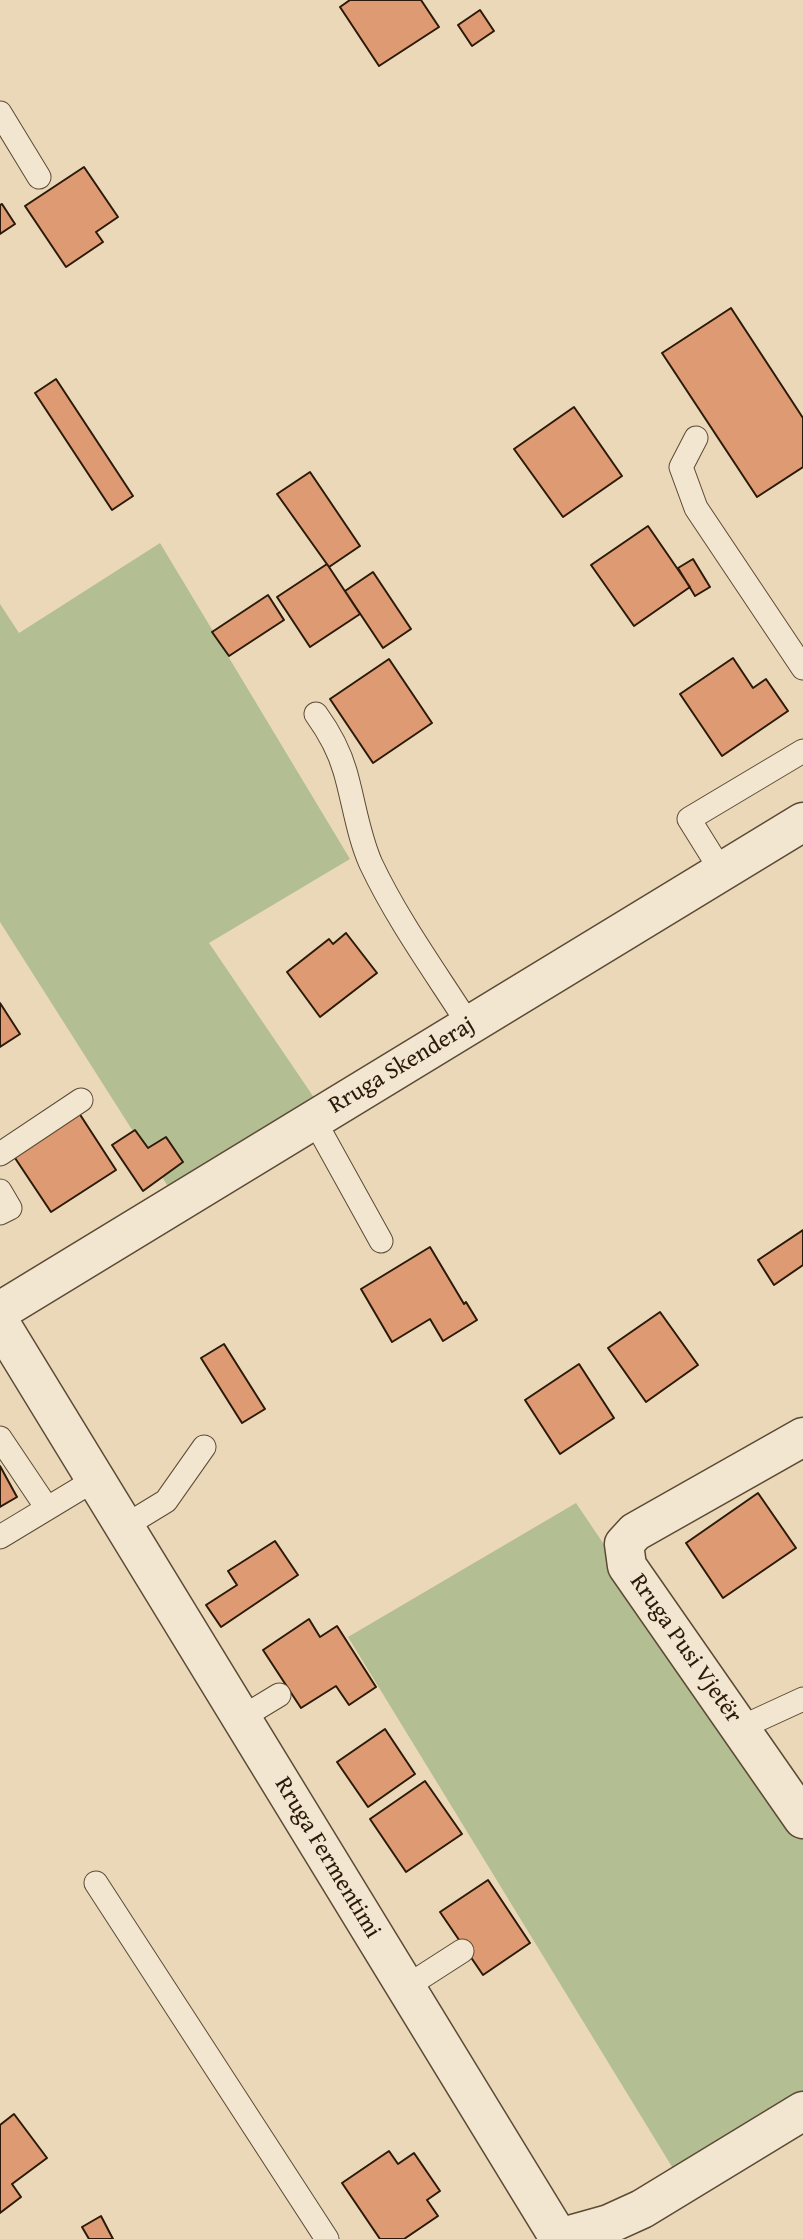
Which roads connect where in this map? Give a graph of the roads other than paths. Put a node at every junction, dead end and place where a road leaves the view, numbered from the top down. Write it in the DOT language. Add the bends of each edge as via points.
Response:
graph roads {
  1 [pos="0,113"];
  2 [pos="39,177"];
  3 [pos="696,438"];
  4 [pos="803,668"];
  5 [pos="316,714"];
  6 [pos="803,751"];
  7 [pos="803,822"];
  8 [pos="722,872"];
  9 [pos="469,1026"];
  10 [pos="81,1100"];
  11 [pos="314,1120"];
  12 [pos="0,1154"];
  13 [pos="0,1191"];
  14 [pos="0,1213"];
  15 [pos="381,1241"];
  16 [pos="0,1311"];
  17 [pos="0,1323"];
  18 [pos="803,1437"];
  19 [pos="0,1438"];
  20 [pos="204,1447"];
  21 [pos="96,1479"];
  22 [pos="47,1508"];
  23 [pos="125,1526"];
  24 [pos="0,1537"];
  25 [pos="279,1695"];
  26 [pos="803,1699"];
  27 [pos="241,1718"];
  28 [pos="740,1728"];
  29 [pos="800,1807"];
  30 [pos="96,1883"];
  31 [pos="462,1951"];
  32 [pos="406,1987"];
  33 [pos="803,2111"];
  34 [pos="548,2235"];
  35 [pos="327,2239"];
  1 -- 2 [label="lane"];
  3 -- 4 [label="lane" via="681,467 696,508"];
  5 -- 9 [label="lane" via="333,738 371,863"];
  6 -- 8 [label="lane" via="689,819"];
  7 -- 8 [label="street, Rruga Skenderaj"];
  8 -- 9 [label="street, Rruga Skenderaj"];
  9 -- 11 [label="street, Rruga Skenderaj"];
  10 -- 12 [label="lane"];
  11 -- 15 [label="lane"];
  11 -- 16 [label="street, Rruga Skenderaj"];
  13 -- 14 [label="lane" via="10,1208"];
  17 -- 21 [label="street, Rruga Fermentimi"];
  18 -- 28 [label="street, Rruga Pusi Vjetër" via="635,1532 624,1544 627,1566"];
  19 -- 22 [label="lane"];
  20 -- 23 [label="lane" via="166,1501"];
  21 -- 22 [label="lane"];
  21 -- 23 [label="street, Rruga Fermentimi"];
  22 -- 24 [label="lane"];
  23 -- 27 [label="street, Rruga Fermentimi"];
  25 -- 27 [label="lane"];
  26 -- 28 [label="lane"];
  27 -- 32 [label="street, Rruga Fermentimi"];
  28 -- 29 [label="street, Rruga Pusi Vjetër"];
  30 -- 35 [label="lane"];
  31 -- 32 [label="lane"];
  32 -- 34 [label="street, Rruga Fermentimi"];
  33 -- 34 [label="street" via="642,2209 608,2224"];
}
